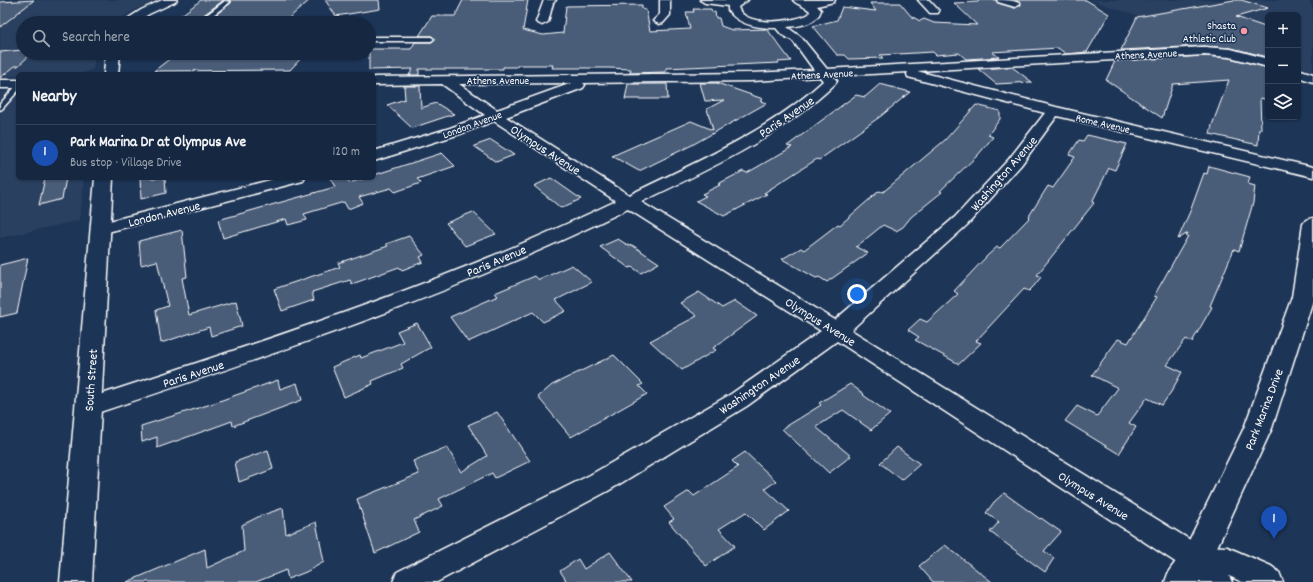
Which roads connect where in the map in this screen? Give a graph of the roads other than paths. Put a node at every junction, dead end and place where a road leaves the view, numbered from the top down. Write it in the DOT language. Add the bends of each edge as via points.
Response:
graph roads {
  1 [pos="171,0"];
  2 [pos="551,0"];
  3 [pos="665,0"];
  4 [pos="705,0"];
  5 [pos="830,0"];
  6 [pos="923,0"];
  7 [pos="1002,0"];
  8 [pos="227,2"];
  9 [pos="739,2"];
  10 [pos="803,2"];
  11 [pos="1015,4"];
  12 [pos="934,11"];
  13 [pos="138,16"];
  14 [pos="208,16"];
  15 [pos="659,21"];
  16 [pos="542,22"];
  17 [pos="793,24"];
  18 [pos="779,25"];
  19 [pos="376,39"];
  20 [pos="431,39"];
  21 [pos="797,39"];
  22 [pos="112,60"];
  23 [pos="1265,62"];
  24 [pos="894,70"];
  25 [pos="111,72"];
  26 [pos="824,74"];
  27 [pos="1301,74"];
  28 [pos="1313,78"];
  29 [pos="592,80"];
  30 [pos="376,81"];
  31 [pos="446,81"];
  32 [pos="0,84"];
  33 [pos="16,85"];
  34 [pos="16,88"];
  35 [pos="0,108"];
  36 [pos="1054,111"];
  37 [pos="495,116"];
  38 [pos="376,155"];
  39 [pos="1313,172"];
  40 [pos="104,180"];
  41 [pos="289,180"];
  42 [pos="630,202"];
  43 [pos="1313,224"];
  44 [pos="100,229"];
  45 [pos="836,331"];
  46 [pos="89,407"];
  47 [pos="1189,571"];
  48 [pos="76,582"];
  49 [pos="408,582"];
  50 [pos="1217,582"];
  51 [pos="1268,582"];
  1 -- 13 [label="street"];
  2 -- 16 [label="street" via="548,1"];
  3 -- 15 [label="street" via="665,15"];
  4 -- 9 [label="street"];
  5 -- 10 [label="street"];
  6 -- 12 [label="street"];
  7 -- 11 [label="street"];
  8 -- 14 [label="lane"];
  9 -- 18 [label="street" via="733,10 744,19"];
  10 -- 17 [label="street" via="816,10 814,16"];
  17 -- 18 [label="street"];
  17 -- 21 [label="street" via="799,34"];
  18 -- 21 [label="street" via="786,33"];
  19 -- 20 [label="lane"];
  21 -- 26 [label="street"];
  22 -- 25 [label="street"];
  23 -- 24 [label="street, Athens Avenue" via="1231,53 1204,51"];
  24 -- 26 [label="street, Athens Avenue"];
  24 -- 36 [label="street, Rome Avenue"];
  26 -- 29 [label="street, Athens Avenue"];
  26 -- 42 [label="street, Paris Avenue" via="830,81 816,96 781,121"];
  27 -- 28 [label="street"];
  29 -- 31 [label="street, Athens Avenue"];
  29 -- 37 [label="street, London Avenue"];
  30 -- 31 [label="street, Athens Avenue"];
  31 -- 37 [label="street, Olympus Avenue"];
  32 -- 33 [label="street"];
  34 -- 35 [label="lane"];
  36 -- 39 [label="street, Rome Avenue"];
  36 -- 45 [label="street, Washington Avenue" via="1015,162 961,221"];
  37 -- 38 [label="street, London Avenue"];
  37 -- 42 [label="street, Olympus Avenue"];
  40 -- 44 [label="street, South Street"];
  41 -- 44 [label="street, London Avenue"];
  42 -- 45 [label="street, Olympus Avenue"];
  42 -- 46 [label="street, Paris Avenue" via="494,262 302,336"];
  43 -- 47 [label="street, Park Marina Drive" via="1303,297 1258,428"];
  44 -- 46 [label="street, South Street"];
  45 -- 47 [label="street, Olympus Avenue"];
  45 -- 49 [label="street, Washington Avenue" via="739,400 605,479"];
  46 -- 48 [label="street, South Street"];
  47 -- 50 [label="street"];
  47 -- 51 [label="street" via="1227,561 1261,576"];
}
